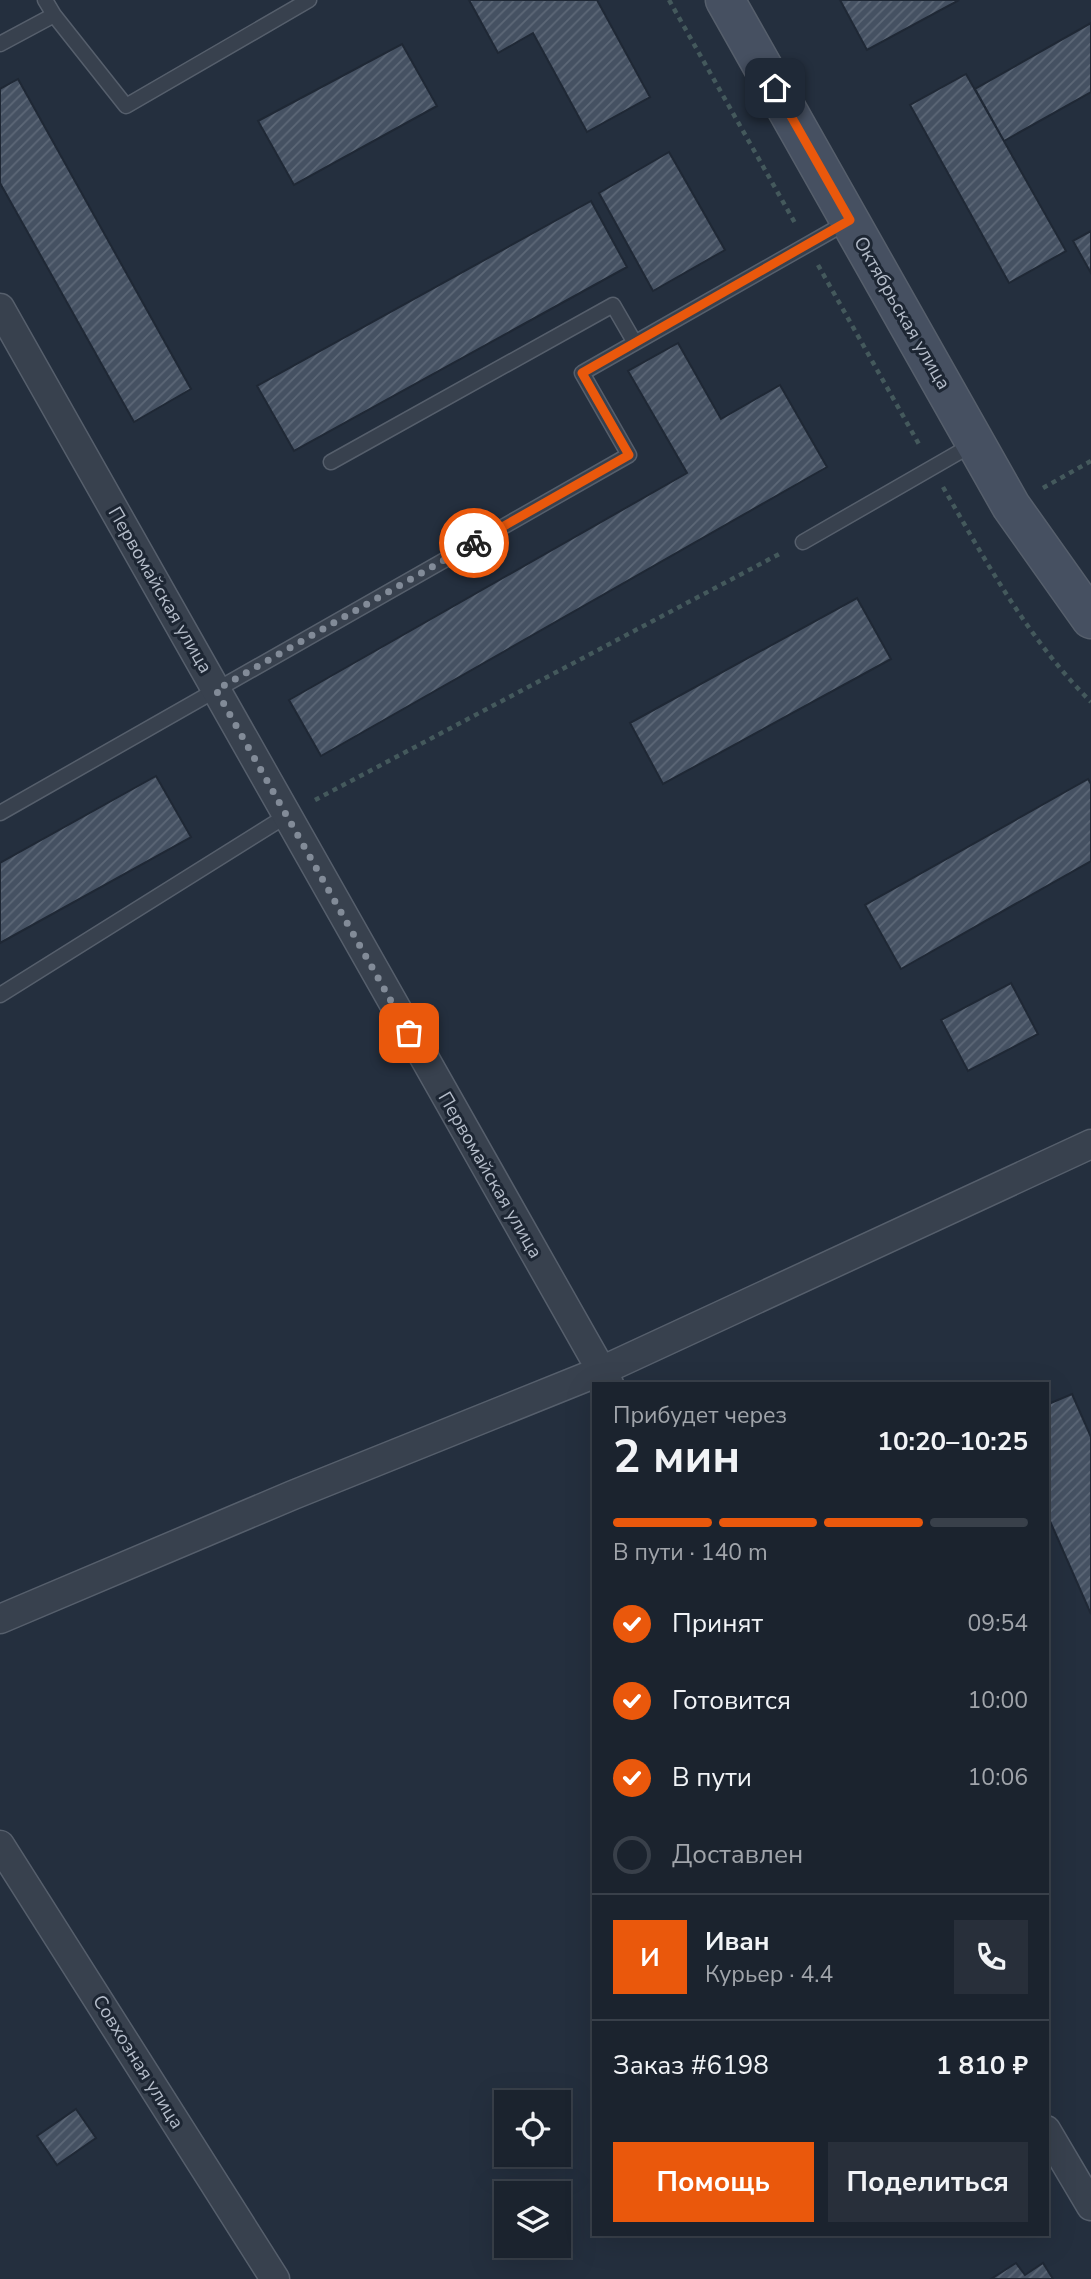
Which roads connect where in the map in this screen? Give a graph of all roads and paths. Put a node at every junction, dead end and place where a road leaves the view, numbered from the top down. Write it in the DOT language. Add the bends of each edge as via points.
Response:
graph roads {
  1 [pos="45,0"];
  2 [pos="309,0"];
  3 [pos="669,0"];
  4 [pos="725,0"];
  5 [pos="54,15"];
  6 [pos="0,44"];
  7 [pos="850,220"];
  8 [pos="807,245"];
  9 [pos="0,308"];
  10 [pos="635,343"];
  11 [pos="976,443"];
  12 [pos="1091,461"];
  13 [pos="331,462"];
  14 [pos="932,467"];
  15 [pos="1011,506"];
  16 [pos="803,542"];
  17 [pos="1091,620"];
  18 [pos="216,690"];
  19 [pos="1091,702"];
  20 [pos="0,813"];
  21 [pos="286,816"];
  22 [pos="0,995"];
  23 [pos="1091,1144"];
  24 [pos="605,1378"];
  25 [pos="592,1383"];
  26 [pos="0,1619"];
  27 [pos="0,1845"];
  28 [pos="1049,2135"];
  29 [pos="1091,2206"];
  30 [pos="275,2279"];
  1 -- 5 [label="lane"];
  2 -- 5 [label="lane" via="126,106"];
  3 -- 8 [label="path"];
  4 -- 7 [label="main road, Октябрьская улица"];
  5 -- 6 [label="lane"];
  7 -- 8 [label="lane"];
  7 -- 11 [label="main road, Октябрьская улица"];
  8 -- 10 [label="lane"];
  8 -- 14 [label="path"];
  9 -- 18 [label="street, Первомайская улица"];
  10 -- 13 [label="lane" via="613,305"];
  10 -- 18 [label="lane" via="582,373 629,455"];
  11 -- 14 [label="lane"];
  11 -- 15 [label="main road, Октябрьская улица"];
  12 -- 15 [label="path"];
  14 -- 16 [label="lane"];
  14 -- 19 [label="path" via="997,581 1068,679"];
  15 -- 17 [label="main road, Октябрьская улица"];
  16 -- 21 [label="path"];
  18 -- 20 [label="lane"];
  18 -- 21 [label="street, Первомайская улица"];
  21 -- 22 [label="lane"];
  21 -- 24 [label="street, Первомайская улица"];
  23 -- 24 [label="street"];
  25 -- 26 [label="street" via="293,1495"];
  27 -- 30 [label="street, Совхозная улица"];
  28 -- 29 [label="street"];
}
